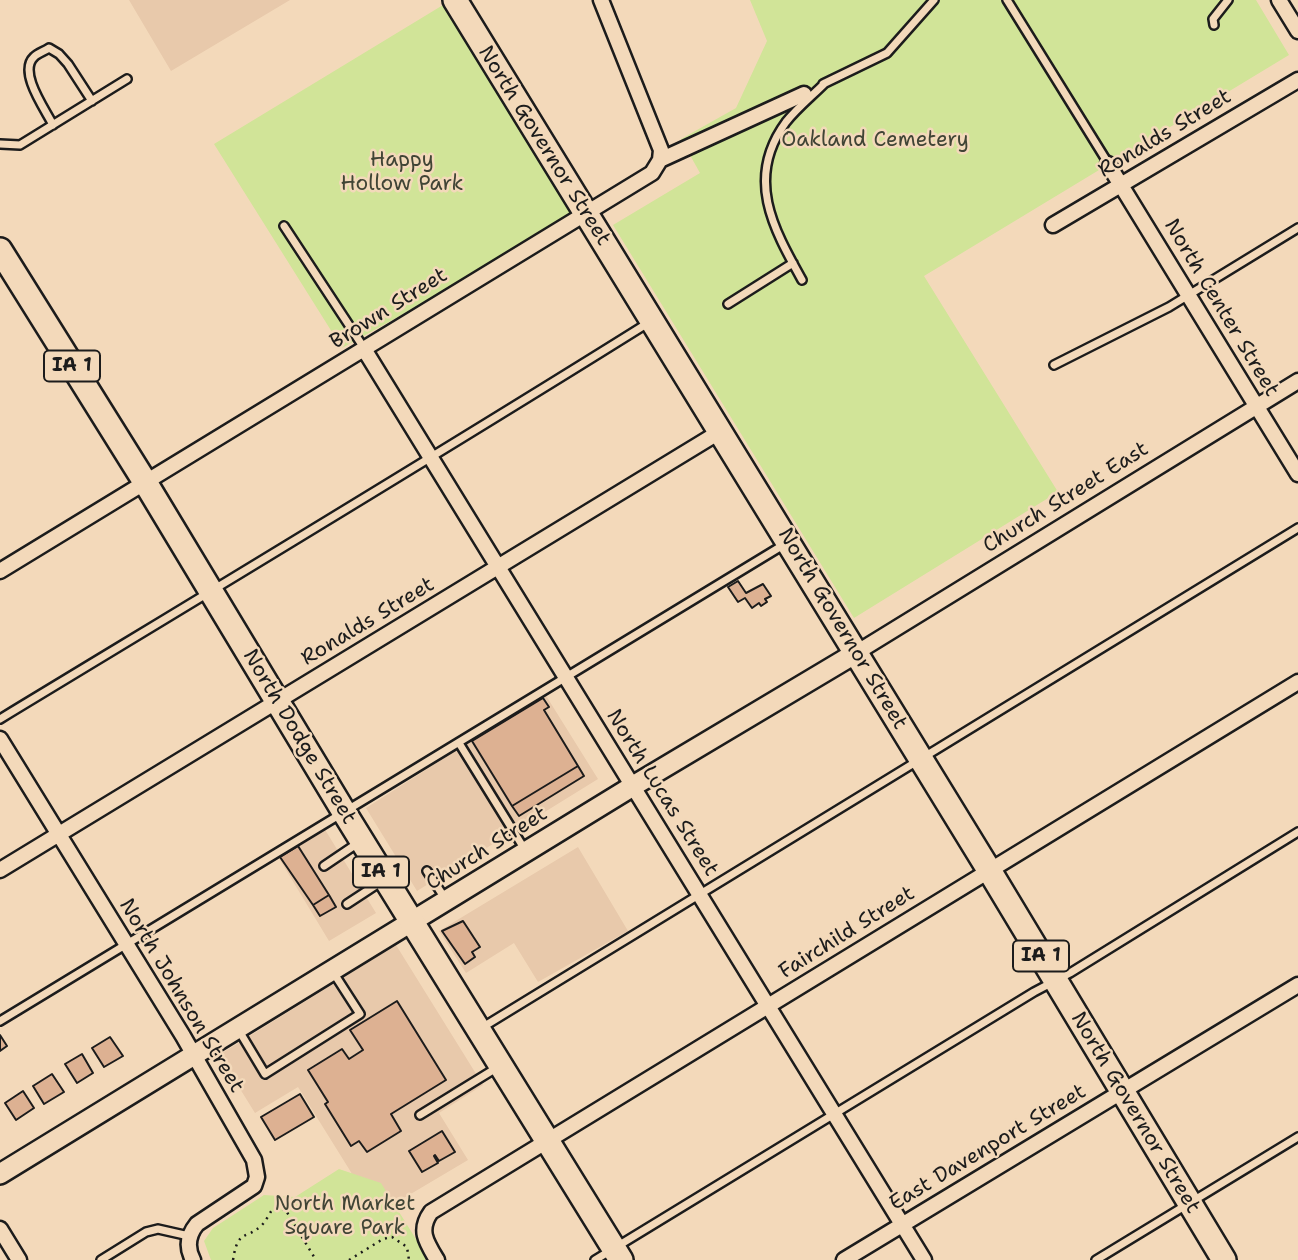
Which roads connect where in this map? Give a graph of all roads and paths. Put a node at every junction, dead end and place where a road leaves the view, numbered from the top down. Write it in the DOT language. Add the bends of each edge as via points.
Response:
graph roads {
  1 [pos="454,0"];
  2 [pos="601,0"];
  3 [pos="934,0"];
  4 [pos="1007,0"];
  5 [pos="1228,0"];
  6 [pos="1279,0"];
  7 [pos="1214,25"];
  8 [pos="1298,31"];
  9 [pos="127,79"];
  10 [pos="1298,80"];
  11 [pos="825,83"];
  12 [pos="804,94"];
  13 [pos="92,101"];
  14 [pos="53,125"];
  15 [pos="0,144"];
  16 [pos="660,160"];
  17 [pos="1108,164"];
  18 [pos="1121,185"];
  19 [pos="585,213"];
  20 [pos="1053,225"];
  21 [pos="284,226"];
  22 [pos="1298,228"];
  23 [pos="0,250"];
  24 [pos="793,263"];
  25 [pos="802,280"];
  26 [pos="1189,296"];
  27 [pos="728,304"];
  28 [pos="652,320"];
  29 [pos="364,349"];
  30 [pos="1054,365"];
  31 [pos="1298,381"];
  32 [pos="1256,407"];
  33 [pos="721,431"];
  34 [pos="431,458"];
  35 [pos="1298,474"];
  36 [pos="145,482"];
  37 [pos="1298,528"];
  38 [pos="789,542"];
  39 [pos="498,566"];
  40 [pos="0,571"];
  41 [pos="211,590"];
  42 [pos="856,653"];
  43 [pos="566,677"];
  44 [pos="1298,682"];
  45 [pos="277,701"];
  46 [pos="0,719"];
  47 [pos="0,739"];
  48 [pos="459,743"];
  49 [pos="921,759"];
  50 [pos="633,786"];
  51 [pos="344,812"];
  52 [pos="1298,832"];
  53 [pos="58,834"];
  54 [pos="362,841"];
  55 [pos="526,852"];
  56 [pos="324,866"];
  57 [pos="0,870"];
  58 [pos="989,870"];
  59 [pos="427,871"];
  60 [pos="386,879"];
  61 [pos="700,895"];
  62 [pos="447,900"];
  63 [pos="347,904"];
  64 [pos="412,922"];
  65 [pos="125,945"];
  66 [pos="332,970"];
  67 [pos="1055,980"];
  68 [pos="1298,985"];
  69 [pos="769,1007"];
  70 [pos="0,1021"];
  71 [pos="237,1028"];
  72 [pos="480,1030"];
  73 [pos="194,1054"];
  74 [pos="501,1065"];
  75 [pos="1122,1092"];
  76 [pos="835,1114"];
  77 [pos="420,1115"];
  78 [pos="1298,1137"];
  79 [pos="548,1140"];
  80 [pos="0,1174"];
  81 [pos="288,1189"];
  82 [pos="1189,1203"];
  83 [pos="285,1209"];
  84 [pos="903,1224"];
  85 [pos="0,1229"];
  86 [pos="189,1236"];
  87 [pos="610,1256"];
  88 [pos="19,1260"];
  89 [pos="101,1260"];
  90 [pos="193,1260"];
  91 [pos="233,1260"];
  92 [pos="316,1260"];
  93 [pos="349,1260"];
  94 [pos="409,1260"];
  95 [pos="437,1260"];
  96 [pos="844,1260"];
  97 [pos="924,1260"];
  98 [pos="1096,1260"];
  99 [pos="1224,1260"];
  1 -- 19 [label="main road, North Governor Street / IA 1"];
  2 -- 16 [label="street" via="661,150"];
  3 -- 11 [label="lane" via="887,53"];
  4 -- 17 [label="lane"];
  5 -- 7 [label="lane" via="1213,19"];
  6 -- 8 [label="street"];
  9 -- 13 [label="lane"];
  10 -- 18 [label="street, Ronalds Street"];
  11 -- 12 [label="lane"];
  11 -- 24 [label="lane" via="786,123 771,149 766,174 772,224"];
  12 -- 16 [label="street, Brown Street"];
  13 -- 14 [label="lane"];
  13 -- 14 [label="lane" via="59,54 49,48 33,58 28,68"];
  14 -- 15 [label="lane" via="20,145"];
  16 -- 19 [label="street, Brown Street" via="652,173"];
  17 -- 18 [label="street, North Center Street"];
  18 -- 20 [label="street, Ronalds Street"];
  18 -- 26 [label="street, North Center Street"];
  19 -- 28 [label="main road, North Governor Street / IA 1"];
  19 -- 29 [label="street, Brown Street"];
  21 -- 29 [label="lane"];
  22 -- 26 [label="lane"];
  23 -- 36 [label="main road, North Dodge Street / IA 1"];
  24 -- 25 [label="lane"];
  24 -- 27 [label="lane"];
  26 -- 30 [label="lane"];
  26 -- 32 [label="street, North Center Street"];
  28 -- 33 [label="main road, North Governor Street / IA 1"];
  28 -- 34 [label="lane"];
  29 -- 34 [label="street, North Lucas Street"];
  29 -- 36 [label="street, Brown Street"];
  31 -- 32 [label="street, Church Street East"];
  32 -- 35 [label="street, North Center Street"];
  32 -- 42 [label="street, Church Street East"];
  33 -- 38 [label="main road, North Governor Street / IA 1"];
  33 -- 39 [label="street, Ronalds Street"];
  34 -- 39 [label="street, North Lucas Street"];
  34 -- 41 [label="lane"];
  36 -- 40 [label="street, Brown Street"];
  36 -- 41 [label="main road, North Dodge Street / IA 1"];
  37 -- 49 [label="lane"];
  38 -- 42 [label="main road, North Governor Street / IA 1"];
  38 -- 43 [label="lane"];
  39 -- 43 [label="street, North Lucas Street"];
  39 -- 45 [label="street, Ronalds Street"];
  41 -- 45 [label="main road, North Dodge Street / IA 1"];
  41 -- 46 [label="lane"];
  42 -- 49 [label="main road, North Governor Street / IA 1"];
  42 -- 50 [label="street, Church Street"];
  43 -- 48 [label="lane"];
  43 -- 50 [label="street, North Lucas Street"];
  44 -- 58 [label="street, Fairchild Street"];
  45 -- 51 [label="main road, North Dodge Street / IA 1"];
  45 -- 53 [label="street, Ronalds Street"];
  47 -- 53 [label="street, North Johnson Street"];
  48 -- 51 [label="lane"];
  48 -- 55 [label="lane"];
  49 -- 58 [label="main road, North Governor Street / IA 1"];
  49 -- 61 [label="lane"];
  50 -- 55 [label="street, Church Street"];
  50 -- 61 [label="street, North Lucas Street"];
  51 -- 54 [label="main road, North Dodge Street / IA 1"];
  51 -- 65 [label="lane"];
  52 -- 67 [label="lane"];
  53 -- 57 [label="street, Ronalds Street"];
  53 -- 65 [label="street, North Johnson Street"];
  54 -- 56 [label="lane"];
  54 -- 60 [label="main road, North Dodge Street / IA 1"];
  55 -- 62 [label="street, Church Street"];
  58 -- 67 [label="main road, North Governor Street / IA 1"];
  58 -- 69 [label="street, Fairchild Street"];
  59 -- 62 [label="lane"];
  60 -- 63 [label="lane"];
  60 -- 64 [label="main road, North Dodge Street / IA 1"];
  61 -- 69 [label="street, North Lucas Street"];
  61 -- 72 [label="lane"];
  62 -- 64 [label="street, Church Street"];
  64 -- 66 [label="street, Church Street"];
  64 -- 72 [label="main road, North Dodge Street / IA 1"];
  65 -- 70 [label="lane"];
  65 -- 73 [label="street, North Johnson Street"];
  66 -- 71 [label="street, Church Street"];
  66 -- 71 [label="lane" via="360,1014 265,1074"];
  67 -- 75 [label="main road, North Governor Street / IA 1"];
  67 -- 76 [label="lane"];
  68 -- 75 [label="street, East Davenport Street"];
  69 -- 76 [label="street, North Lucas Street"];
  69 -- 79 [label="street, Fairchild Street"];
  71 -- 73 [label="street, Church Street"];
  72 -- 74 [label="main road, North Dodge Street / IA 1"];
  73 -- 80 [label="street, Church Street"];
  73 -- 86 [label="street, North Johnson Street" via="254,1160 257,1177 254,1186 197,1224"];
  74 -- 77 [label="lane"];
  74 -- 79 [label="main road, North Dodge Street / IA 1"];
  75 -- 82 [label="main road, North Governor Street / IA 1"];
  75 -- 84 [label="street, East Davenport Street"];
  76 -- 84 [label="street, North Lucas Street"];
  76 -- 87 [label="lane"];
  78 -- 82 [label="lane"];
  79 -- 87 [label="main road, North Dodge Street / IA 1"];
  79 -- 95 [label="street, Fairchild Street" via="431,1212 422,1231"];
  81 -- 83 [label="path"];
  82 -- 98 [label="lane"];
  82 -- 99 [label="main road, North Governor Street / IA 1"];
  83 -- 91 [label="path" via="272,1210 260,1226 245,1234 237,1242"];
  83 -- 92 [label="path"];
  84 -- 96 [label="street, East Davenport Street"];
  84 -- 97 [label="street, North Lucas Street"];
  85 -- 88 [label="street"];
  86 -- 89 [label="lane" via="158,1229 146,1232"];
  86 -- 90 [label="street"];
  93 -- 94 [label="path" via="392,1237 407,1247"];
}
